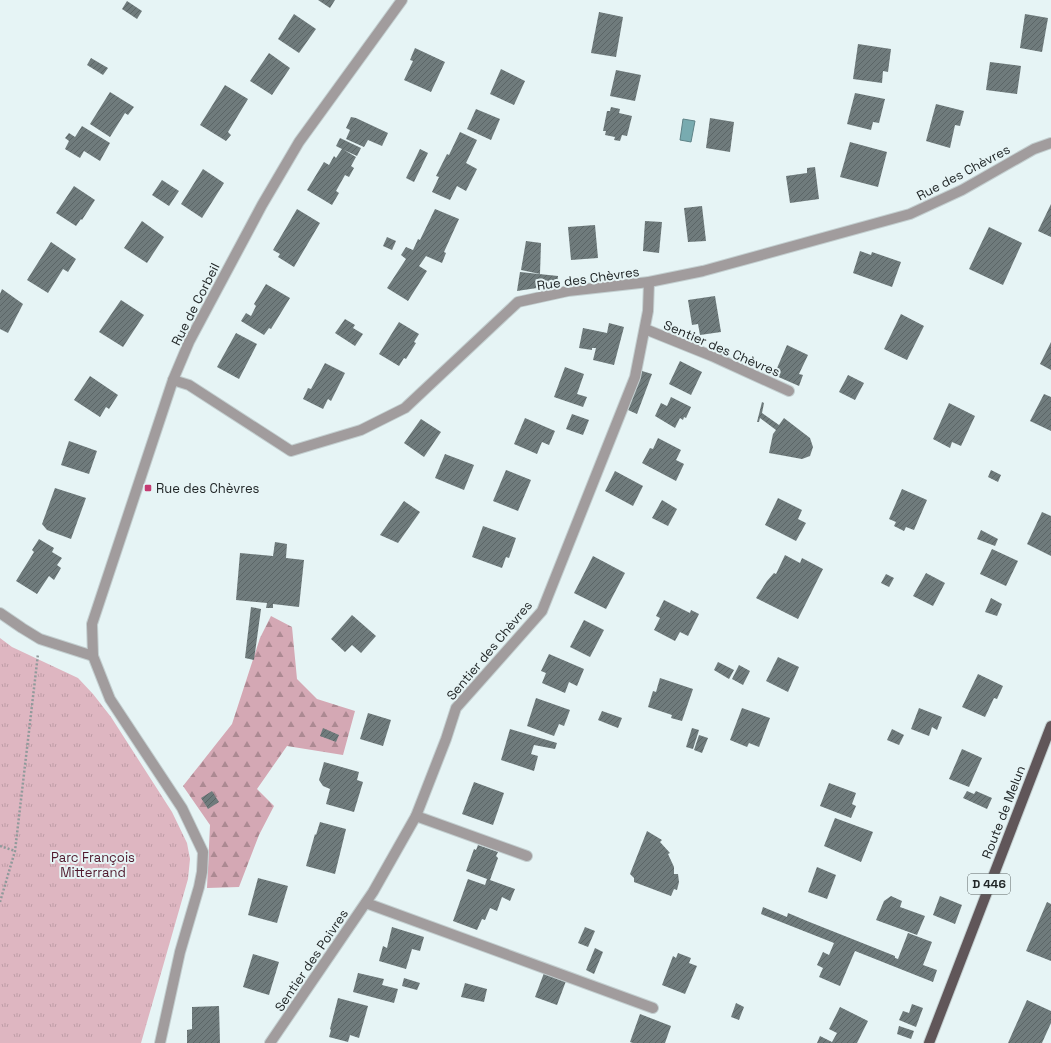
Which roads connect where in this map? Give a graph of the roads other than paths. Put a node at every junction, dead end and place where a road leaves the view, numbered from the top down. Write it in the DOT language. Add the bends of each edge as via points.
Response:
graph roads {
  1 [pos="402,0"];
  2 [pos="1051,143"];
  3 [pos="649,282"];
  4 [pos="645,329"];
  5 [pos="173,380"];
  6 [pos="789,391"];
  7 [pos="0,612"];
  8 [pos="93,656"];
  9 [pos="1051,726"];
  10 [pos="416,816"];
  11 [pos="527,856"];
  12 [pos="373,892"];
  13 [pos="366,902"];
  14 [pos="653,1008"];
  15 [pos="160,1043"];
  16 [pos="270,1043"];
  17 [pos="929,1043"];
  1 -- 5 [label="street, Rue de Corbeil" via="299,142 262,205 189,342"];
  2 -- 3 [label="street, Rue des Chèvres" via="1034,149 962,190 910,214 703,271"];
  3 -- 4 [label="street, Sentier des Chèvres"];
  3 -- 5 [label="street, Rue des Chèvres" via="568,292 518,302 405,408 361,430 291,451 189,385"];
  4 -- 6 [label="street, Sentier des Chèvres"];
  4 -- 10 [label="street, Sentier des Chèvres" via="635,377 542,611 456,708"];
  5 -- 8 [label="street, Rue de Corbeil" via="92,624"];
  7 -- 8 [label="street" via="40,639"];
  8 -- 15 [label="street, Rue de Corbeil" via="110,699 182,808 203,852 199,887 180,952"];
  9 -- 17 [label="main road, Route de Melun / D 446"];
  10 -- 11 [label="street"];
  10 -- 12 [label="street, Sentier des Chèvres"];
  12 -- 13 [label="street, Sentier des Poivres"];
  13 -- 14 [label="street"];
  13 -- 16 [label="street, Sentier des Poivres"];
}
